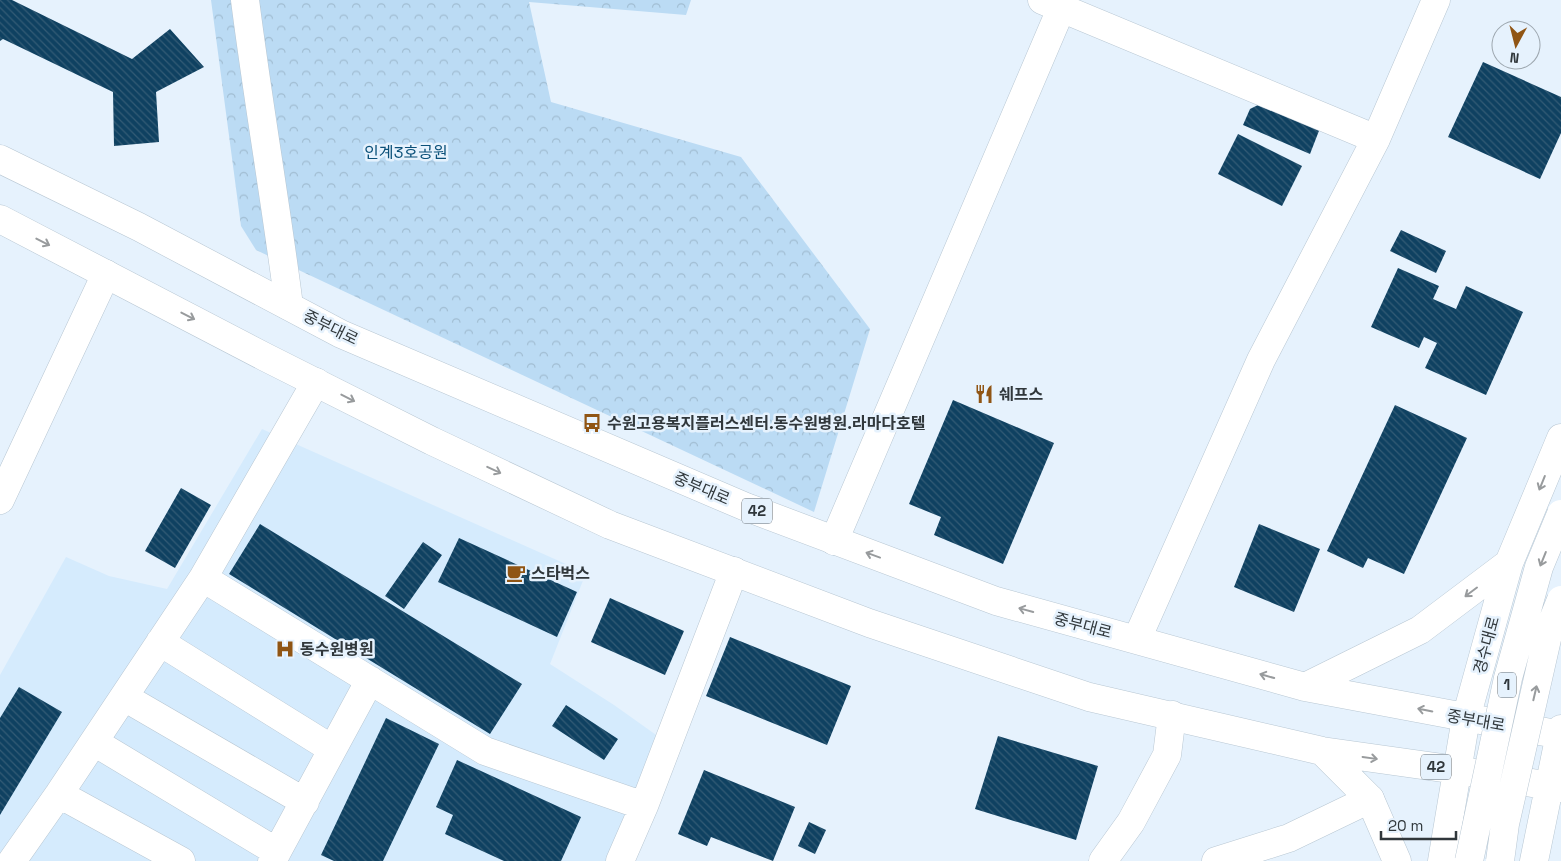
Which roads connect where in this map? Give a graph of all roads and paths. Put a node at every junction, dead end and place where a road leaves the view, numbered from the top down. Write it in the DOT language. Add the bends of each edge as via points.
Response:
graph roads {
  1 [pos="245,0"];
  2 [pos="1436,0"];
  3 [pos="1052,4"];
  4 [pos="1376,139"];
  5 [pos="0,159"];
  6 [pos="0,219"];
  7 [pos="106,274"];
  8 [pos="289,306"];
  9 [pos="316,382"];
  10 [pos="1561,438"];
  11 [pos="0,500"];
  12 [pos="1561,514"];
  13 [pos="834,541"];
  14 [pos="1509,563"];
  15 [pos="734,572"];
  16 [pos="203,578"];
  17 [pos="1561,600"];
  18 [pos="1137,640"];
  19 [pos="160,642"];
  20 [pos="370,680"];
  21 [pos="1305,687"];
  22 [pos="124,697"];
  23 [pos="1172,715"];
  24 [pos="1466,718"];
  25 [pos="1560,733"];
  26 [pos="94,742"];
  27 [pos="332,749"];
  28 [pos="1322,751"];
  29 [pos="1457,770"];
  30 [pos="1555,787"];
  31 [pos="59,794"];
  32 [pos="1370,798"];
  33 [pos="305,802"];
  34 [pos="644,806"];
  35 [pos="275,857"];
  36 [pos="1231,858"];
  37 [pos="12,861"];
  38 [pos="180,861"];
  39 [pos="620,861"];
  40 [pos="1103,861"];
  41 [pos="1397,861"];
  42 [pos="1442,861"];
  43 [pos="1468,861"];
  44 [pos="1500,861"];
  45 [pos="1534,861"];
  1 -- 8 [label="main road"];
  2 -- 4 [label="main road"];
  3 -- 4 [label="main road"];
  3 -- 13 [label="main road"];
  4 -- 18 [label="main road" via="1261,360"];
  5 -- 8 [label="main road, 중부대로 / 42"];
  6 -- 7 [label="main road, 42, one-way"];
  7 -- 9 [label="main road, 42, one-way"];
  7 -- 11 [label="main road"];
  8 -- 13 [label="main road, 중부대로 / 42" via="351,338 746,507"];
  9 -- 15 [label="main road, 42, one-way" via="432,441 610,524"];
  9 -- 16 [label="main road"];
  10 -- 14 [label="main road, 경수대로, one-way"];
  12 -- 43 [label="main road, 1, one-way, bridge" via="1539,567 1508,678"];
  18 -- 13 [label="main road, 중부대로 / 42, one-way" via="996,602"];
  14 -- 21 [label="main road, one-way" via="1420,630"];
  14 -- 24 [label="main road, 경수대로"];
  15 -- 23 [label="main road, 42" via="870,623 1089,697"];
  15 -- 34 [label="main road"];
  16 -- 19 [label="main road"];
  16 -- 20 [label="main road"];
  44 -- 17 [label="main road, 1, one-way, bridge" via="1505,824 1549,630"];
  21 -- 18 [label="main road, 중부대로 / 42, one-way"];
  19 -- 22 [label="main road"];
  19 -- 27 [label="main road"];
  20 -- 27 [label="main road"];
  20 -- 34 [label="main road" via="485,751"];
  24 -- 21 [label="main road, 중부대로 / 42, one-way"];
  22 -- 26 [label="main road"];
  22 -- 33 [label="main road"];
  23 -- 28 [label="main road, 42"];
  23 -- 40 [label="main road" via="1167,756 1132,822"];
  24 -- 25 [label="main road, 중부대로 / 42"];
  24 -- 29 [label="main road, 경수대로"];
  25 -- 30 [label="main road"];
  26 -- 31 [label="main road"];
  26 -- 35 [label="main road"];
  27 -- 33 [label="main road"];
  28 -- 29 [label="main road, 42, one-way"];
  28 -- 32 [label="main road"];
  29 -- 30 [label="main road, 42"];
  29 -- 42 [label="main road, 경수대로"];
  30 -- 45 [label="main road"];
  31 -- 37 [label="main road"];
  31 -- 38 [label="main road"];
  32 -- 36 [label="main road" via="1289,838"];
  32 -- 41 [label="main road"];
  33 -- 35 [label="main road"];
  34 -- 39 [label="main road"];
}
